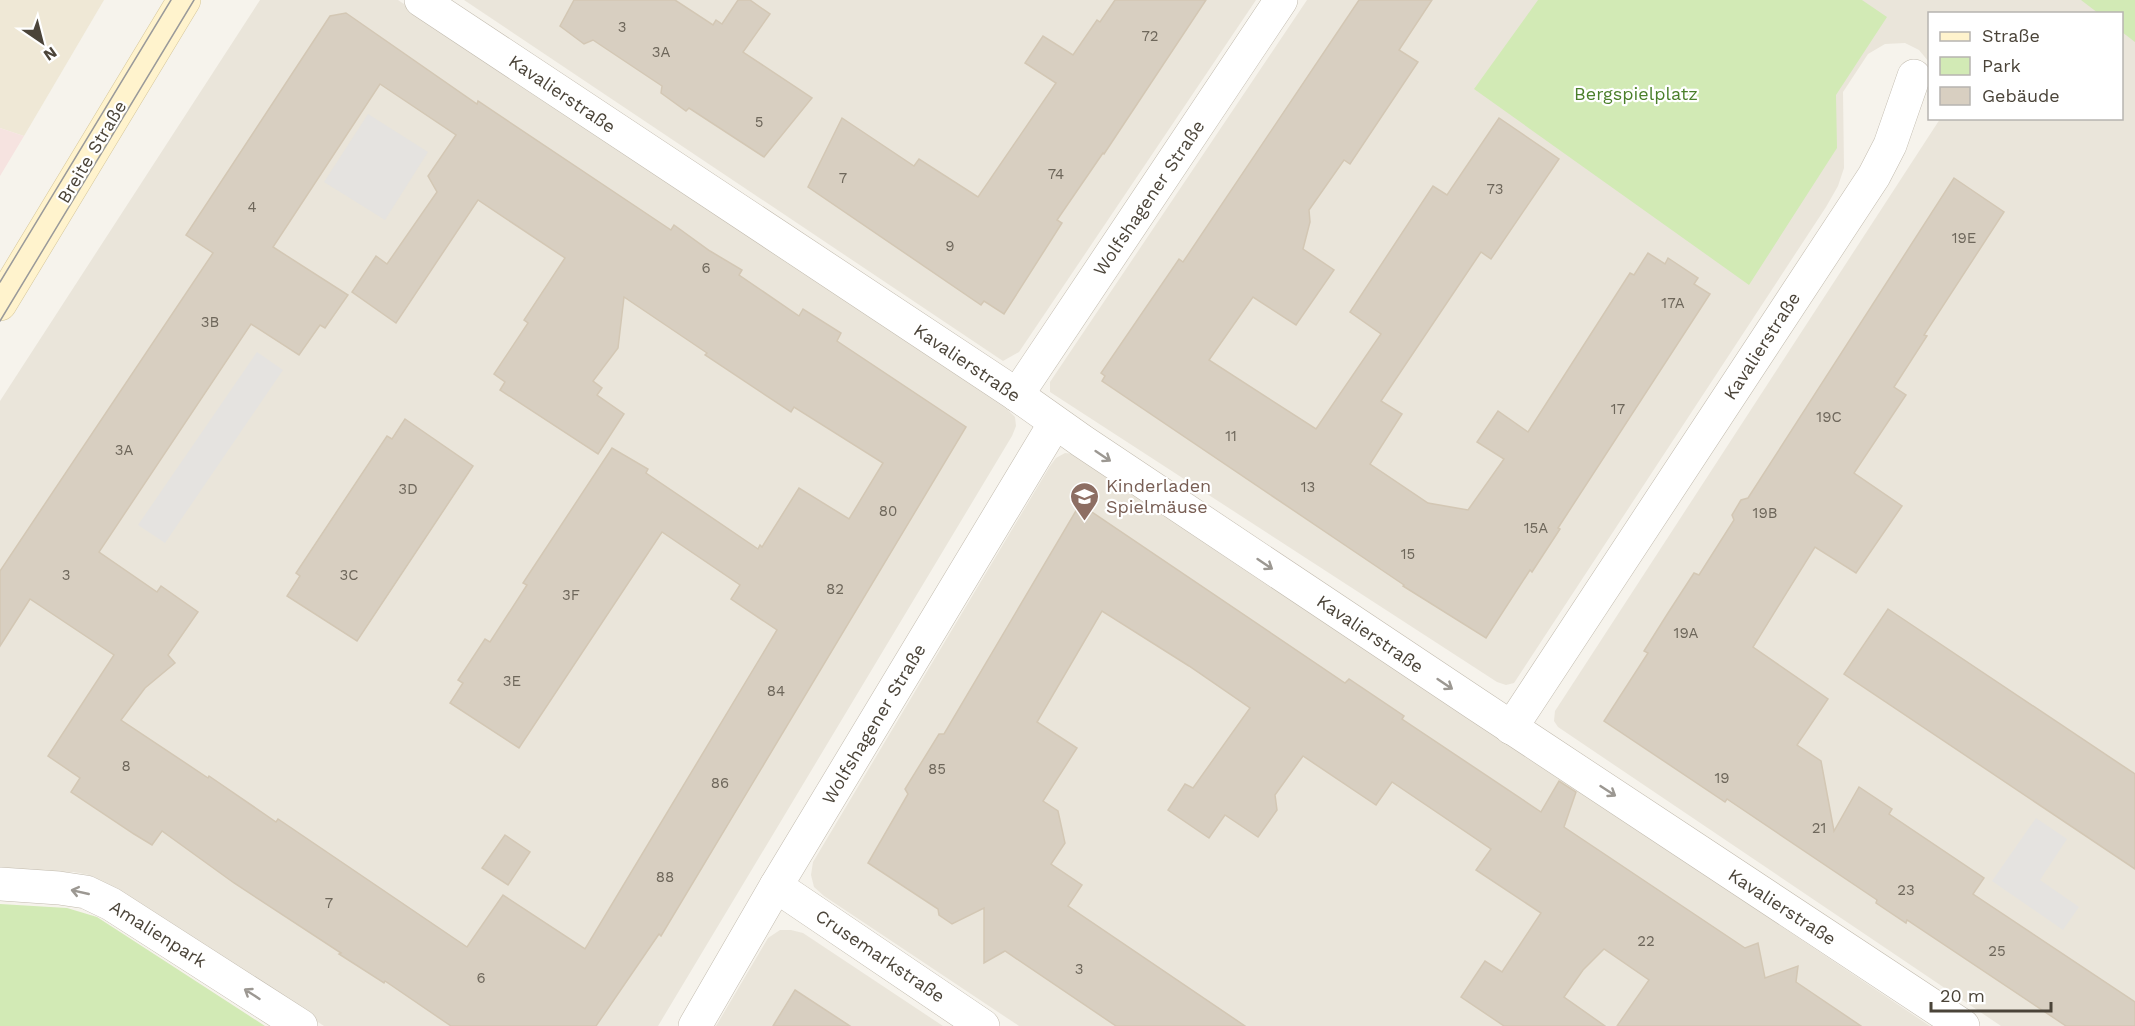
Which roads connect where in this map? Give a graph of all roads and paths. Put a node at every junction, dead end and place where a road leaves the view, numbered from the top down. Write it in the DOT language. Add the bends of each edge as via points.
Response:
graph roads {
  1 [pos="184,0"];
  2 [pos="421,0"];
  3 [pos="1281,0"];
  4 [pos="1914,76"];
  5 [pos="0,304"];
  6 [pos="1017,395"];
  7 [pos="1054,423"];
  8 [pos="1512,728"];
  9 [pos="0,884"];
  10 [pos="776,886"];
  11 [pos="301,1026"];
  12 [pos="695,1026"];
  13 [pos="983,1026"];
  14 [pos="1963,1026"];
  1 -- 5 [label="main road, Breite Straße"];
  2 -- 6 [label="street, Kavalierstraße"];
  3 -- 6 [label="street, Wolfshagener Straße"];
  4 -- 8 [label="street, Kavalierstraße" via="1890,145 1874,176"];
  6 -- 7 [label="street, Kavalierstraße"];
  7 -- 8 [label="street, Kavalierstraße, one-way"];
  7 -- 10 [label="street, Wolfshagener Straße"];
  8 -- 14 [label="street, Kavalierstraße, one-way"];
  11 -- 9 [label="street, Amalienpark, one-way" via="111,904 86,892"];
  10 -- 12 [label="street, Wolfshagener Straße"];
  10 -- 13 [label="street, Crusemarkstraße"];
}
